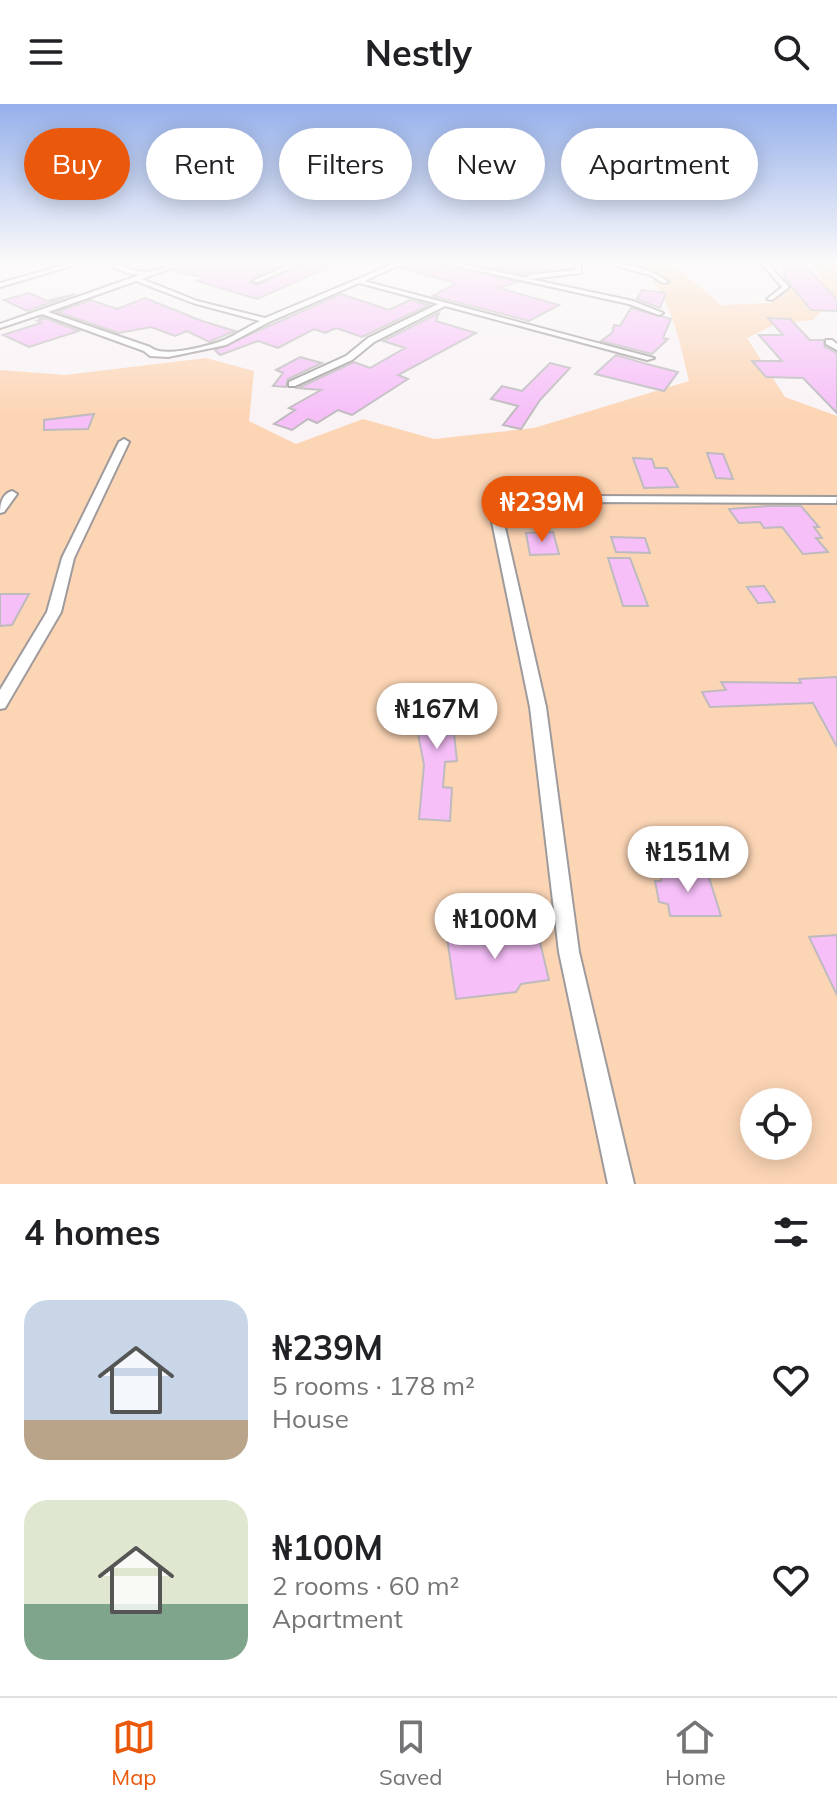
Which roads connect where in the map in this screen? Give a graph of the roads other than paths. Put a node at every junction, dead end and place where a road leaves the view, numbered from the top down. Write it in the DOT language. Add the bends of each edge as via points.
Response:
graph roads {
  1 [pos="39,313"];
  2 [pos="47,313"];
  3 [pos="240,313"];
  4 [pos="282,313"];
  5 [pos="428,313"];
  6 [pos="484,313"];
  7 [pos="266,320"];
  8 [pos="0,326"];
  9 [pos="829,342"];
  10 [pos="837,348"];
  11 [pos="650,358"];
  12 [pos="292,384"];
  13 [pos="124,442"];
  14 [pos="12,494"];
  15 [pos="836,500"];
  16 [pos="0,510"];
  17 [pos="0,703"];
  18 [pos="621,1184"];
  1 -- 8 [label="street"];
  2 -- 7 [label="street" via="159,355 223,343"];
  3 -- 7 [label="street"];
  4 -- 7 [label="street"];
  5 -- 12 [label="street"];
  6 -- 11 [label="street"];
  9 -- 10 [label="street"];
  13 -- 17 [label="street" via="68,558 54,612"];
  14 -- 16 [label="street"];
  15 -- 18 [label="street" via="589,499 495,507 538,707 569,952"];
}
